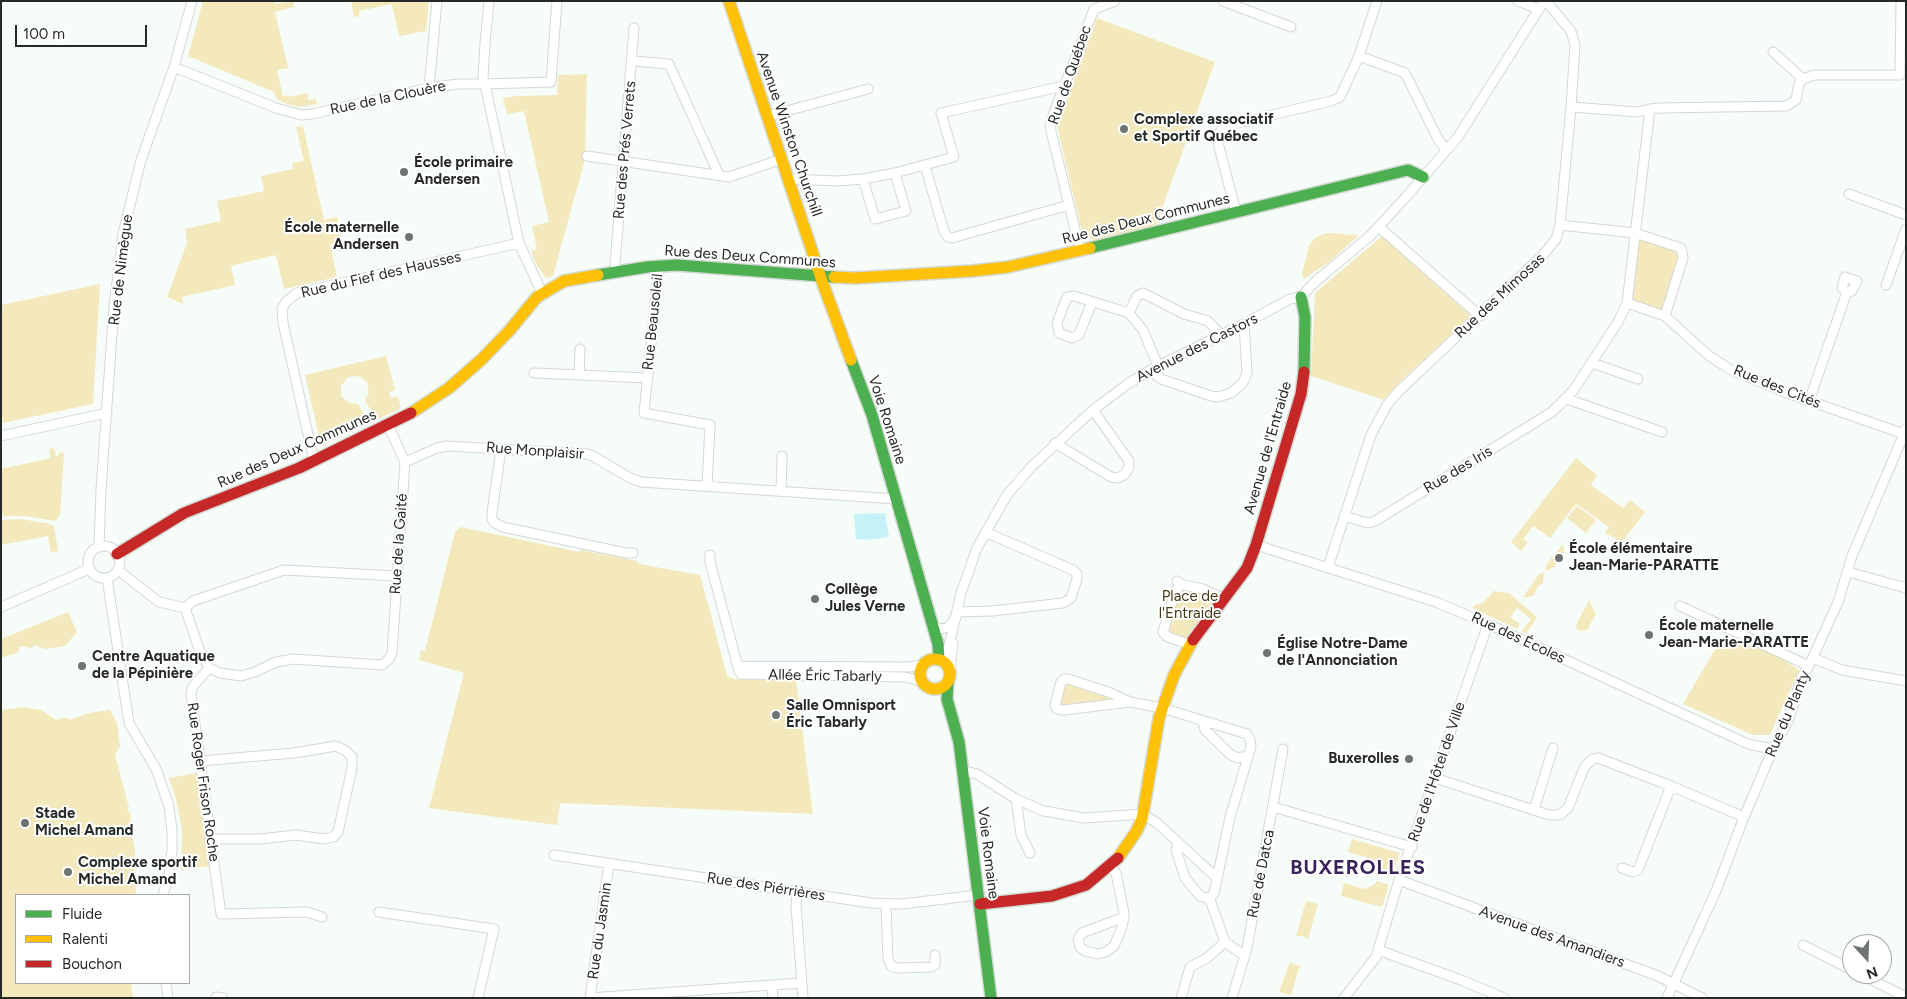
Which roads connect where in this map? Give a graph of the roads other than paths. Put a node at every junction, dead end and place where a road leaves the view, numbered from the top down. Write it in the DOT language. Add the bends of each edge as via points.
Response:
graph roads {
  1 [pos="192,1"];
  2 [pos="437,1"];
  3 [pos="488,1"];
  4 [pos="557,1"];
  5 [pos="730,1"];
  6 [pos="1115,1"];
  7 [pos="1223,1"];
  8 [pos="1376,1"];
  9 [pos="1518,1"];
  10 [pos="1901,1"];
  11 [pos="1542,4"];
  12 [pos="1291,27"];
  13 [pos="634,28"];
  14 [pos="1774,52"];
  15 [pos="1359,56"];
  16 [pos="632,61"];
  17 [pos="174,67"];
  18 [pos="1803,79"];
  19 [pos="485,84"];
  20 [pos="1064,86"];
  21 [pos="429,88"];
  22 [pos="868,89"];
  23 [pos="1571,107"];
  24 [pos="1650,110"];
  25 [pos="768,116"];
  26 [pos="1446,150"];
  27 [pos="586,156"];
  28 [pos="782,160"];
  29 [pos="623,162"];
  30 [pos="925,166"];
  31 [pos="895,173"];
  32 [pos="719,175"];
  33 [pos="1423,177"];
  34 [pos="789,179"];
  35 [pos="863,179"];
  36 [pos="1848,194"];
  37 [pos="1069,205"];
  38 [pos="1236,212"];
  39 [pos="1906,215"];
  40 [pos="1560,226"];
  41 [pos="1379,227"];
  42 [pos="1906,229"];
  43 [pos="1635,233"];
  44 [pos="520,243"];
  45 [pos="1080,250"];
  46 [pos="659,266"];
  47 [pos="616,271"];
  48 [pos="820,276"];
  49 [pos="1886,285"];
  50 [pos="1847,292"];
  51 [pos="542,293"];
  52 [pos="1301,297"];
  53 [pos="1092,302"];
  54 [pos="1627,303"];
  55 [pos="1129,313"];
  56 [pos="1480,316"];
  57 [pos="1665,316"];
  58 [pos="1244,324"];
  59 [pos="1221,335"];
  60 [pos="580,350"];
  61 [pos="1592,363"];
  62 [pos="1154,368"];
  63 [pos="534,373"];
  64 [pos="579,375"];
  65 [pos="648,378"];
  66 [pos="1638,379"];
  67 [pos="1567,399"];
  68 [pos="1809,401"];
  69 [pos="1092,410"];
  70 [pos="107,413"];
  71 [pos="388,426"];
  72 [pos="1905,431"];
  73 [pos="1662,432"];
  74 [pos="1,436"];
  75 [pos="1055,443"];
  76 [pos="501,449"];
  77 [pos="782,456"];
  78 [pos="314,461"];
  79 [pos="405,462"];
  80 [pos="707,486"];
  81 [pos="781,492"];
  82 [pos="896,499"];
  83 [pos="1344,516"];
  84 [pos="985,532"];
  85 [pos="1256,545"];
  86 [pos="100,547"];
  87 [pos="633,553"];
  88 [pos="117,554"];
  89 [pos="710,555"];
  90 [pos="1328,567"];
  91 [pos="89,569"];
  92 [pos="118,570"];
  93 [pos="1848,572"];
  94 [pos="396,576"];
  95 [pos="917,576"];
  96 [pos="107,578"];
  97 [pos="1906,588"];
  98 [pos="1225,599"];
  99 [pos="1,606"];
  100 [pos="1680,606"];
  101 [pos="185,608"];
  102 [pos="956,615"];
  103 [pos="1488,624"];
  104 [pos="933,626"];
  105 [pos="953,633"];
  106 [pos="1191,645"];
  107 [pos="932,661"];
  108 [pos="736,662"];
  109 [pos="1811,662"];
  110 [pos="209,668"];
  111 [pos="949,677"];
  112 [pos="1906,681"];
  113 [pos="925,685"];
  114 [pos="1130,702"];
  115 [pos="1162,708"];
  116 [pos="950,713"];
  117 [pos="1204,721"];
  118 [pos="1553,748"];
  119 [pos="1284,749"];
  120 [pos="1773,749"];
  121 [pos="1248,756"];
  122 [pos="200,761"];
  123 [pos="963,771"];
  124 [pos="1435,778"];
  125 [pos="1671,786"];
  126 [pos="1016,799"];
  127 [pos="1273,807"];
  128 [pos="1534,810"];
  129 [pos="1143,814"];
  130 [pos="1744,817"];
  131 [pos="210,839"];
  132 [pos="1178,842"];
  133 [pos="1412,847"];
  134 [pos="1030,853"];
  135 [pos="554,855"];
  136 [pos="609,864"];
  137 [pos="1111,867"];
  138 [pos="1622,868"];
  139 [pos="1217,878"];
  140 [pos="1399,880"];
  141 [pos="797,892"];
  142 [pos="163,894"];
  143 [pos="1209,897"];
  144 [pos="979,899"];
  145 [pos="886,904"];
  146 [pos="378,912"];
  147 [pos="322,917"];
  148 [pos="1124,917"];
  149 [pos="1225,942"];
  150 [pos="1803,945"];
  151 [pos="1378,950"];
  152 [pos="935,955"];
  153 [pos="1245,956"];
  154 [pos="1842,965"];
  155 [pos="802,983"];
  156 [pos="166,984"];
  157 [pos="1673,984"];
  158 [pos="1880,984"];
  159 [pos="772,985"];
  160 [pos="1906,997"];
  161 [pos="168,998"];
  162 [pos="478,998"];
  163 [pos="590,998"];
  164 [pos="773,998"];
  165 [pos="803,998"];
  166 [pos="991,998"];
  167 [pos="1181,998"];
  168 [pos="1232,998"];
  169 [pos="1344,998"];
  170 [pos="1504,998"];
  171 [pos="1667,998"];
  172 [pos="1702,998"];
  1 -- 17 [label="street, Rue de Nimègue"];
  2 -- 21 [label="street"];
  3 -- 19 [label="street"];
  4 -- 19 [label="street, Rue de la Clouère" via="551,82"];
  5 -- 25 [label="street, Avenue Winston Churchill"];
  6 -- 20 [label="street, Rue de Québec" via="1094,9"];
  7 -- 12 [label="street"];
  8 -- 15 [label="street"];
  9 -- 11 [label="street"];
  10 -- 18 [label="street" via="1900,75 1814,75"];
  11 -- 23 [label="street, Rue des Mimosas" via="1568,26 1573,36"];
  11 -- 26 [label="street, Avenue des Castors" via="1474,113"];
  13 -- 16 [label="street, Rue des Prés Verrets"];
  14 -- 18 [label="street"];
  15 -- 26 [label="street" via="1404,73"];
  15 -- 38 [label="street" via="1340,98 1225,126 1220,132 1217,139"];
  16 -- 29 [label="street, Rue des Prés Verrets"];
  16 -- 32 [label="street" via="669,64"];
  17 -- 21 [label="street, Rue de la Clouère" via="300,115"];
  17 -- 70 [label="street, Rue de Nimègue" via="141,160 123,234 114,306"];
  18 -- 24 [label="street" via="1796,100 1789,105"];
  19 -- 21 [label="street, Rue de la Clouère"];
  19 -- 44 [label="street"];
  20 -- 30 [label="street" via="941,113 954,157"];
  20 -- 37 [label="street, Rue de Québec" via="1050,127"];
  22 -- 25 [label="street"];
  23 -- 24 [label="street"];
  23 -- 40 [label="street, Rue des Mimosas"];
  24 -- 43 [label="street, Rue des Iris"];
  25 -- 28 [label="street, Avenue Winston Churchill"];
  26 -- 33 [label="street, Avenue des Castors"];
  27 -- 29 [label="street"];
  28 -- 32 [label="street" via="729,177"];
  28 -- 34 [label="street, Avenue Winston Churchill"];
  29 -- 32 [label="street"];
  29 -- 47 [label="street, Rue des Prés Verrets"];
  30 -- 31 [label="street"];
  30 -- 37 [label="street" via="948,237"];
  31 -- 35 [label="street"];
  31 -- 35 [label="street" via="906,211 875,219"];
  33 -- 38 [label="street, Rue des Deux Communes" via="1408,170"];
  33 -- 41 [label="street, Avenue des Castors"];
  34 -- 35 [label="street"];
  34 -- 48 [label="street, Avenue Winston Churchill"];
  36 -- 39 [label="street"];
  37 -- 45 [label="street, Rue de Québec"];
  38 -- 45 [label="street, Rue des Deux Communes"];
  40 -- 43 [label="street"];
  40 -- 56 [label="street, Rue des Mimosas" via="1548,250"];
  41 -- 52 [label="street, Avenue des Castors"];
  41 -- 56 [label="street"];
  42 -- 49 [label="street"];
  43 -- 54 [label="street, Rue des Iris"];
  43 -- 57 [label="street" via="1678,246 1683,251"];
  44 -- 51 [label="street"];
  44 -- 78 [label="street, Rue du Fief des Hausses" via="297,293 286,302 282,310 283,323"];
  45 -- 48 [label="street, Rue des Deux Communes" via="972,271 855,278"];
  46 -- 47 [label="street, Rue des Deux Communes"];
  46 -- 48 [label="street, Rue des Deux Communes"];
  46 -- 65 [label="street, Rue Beausoleil"];
  47 -- 51 [label="street, Rue des Deux Communes" via="564,281"];
  48 -- 82 [label="street, Voie Romaine" via="872,415"];
  50 -- 68 [label="street"];
  51 -- 71 [label="street, Rue des Deux Communes" via="482,359 437,396"];
  52 -- 58 [label="street, Avenue des Castors" via="1290,299"];
  52 -- 85 [label="street, Avenue de l'Entraide" via="1305,317 1301,394"];
  53 -- 53 [label="street" via="1067,297 1057,324 1059,333 1072,338 1079,335"];
  53 -- 55 [label="street"];
  54 -- 57 [label="street"];
  54 -- 61 [label="street, Rue des Iris"];
  55 -- 59 [label="street" via="1137,296 1146,293 1176,310 1208,322"];
  55 -- 62 [label="street" via="1144,330"];
  56 -- 83 [label="street, Rue des Mimosas" via="1387,405 1371,435"];
  57 -- 68 [label="street, Rue des Cités" via="1708,355 1731,370"];
  58 -- 59 [label="street, Avenue des Castors"];
  58 -- 62 [label="street" via="1247,373 1243,383 1232,393 1211,396 1161,379"];
  59 -- 62 [label="street, Avenue des Castors"];
  60 -- 64 [label="street"];
  61 -- 66 [label="street"];
  61 -- 67 [label="street, Rue des Iris"];
  62 -- 69 [label="street, Avenue des Castors"];
  63 -- 64 [label="street, Rue Beausoleil"];
  64 -- 65 [label="street, Rue Beausoleil"];
  65 -- 80 [label="street, Rue Beausoleil" via="644,413 710,425"];
  67 -- 73 [label="street"];
  67 -- 83 [label="street, Rue des Iris" via="1521,432 1375,521 1368,523"];
  68 -- 72 [label="street, Rue des Cités"];
  69 -- 75 [label="street, Avenue des Castors"];
  69 -- 75 [label="street" via="1129,461 1126,474 1111,477"];
  70 -- 74 [label="street"];
  70 -- 86 [label="street, Rue de Nimègue"];
  71 -- 78 [label="street, Rue des Deux Communes"];
  71 -- 79 [label="street, Rue de la Gaité"];
  72 -- 93 [label="street, Rue du Planty"];
  75 -- 84 [label="street, Avenue des Castors" via="1008,495"];
  76 -- 79 [label="street, Rue Monplaisir" via="442,446"];
  76 -- 80 [label="street, Rue Monplaisir" via="591,455 635,481"];
  76 -- 87 [label="street" via="492,513 495,523"];
  77 -- 81 [label="street"];
  78 -- 88 [label="street, Rue des Deux Communes" via="184,513"];
  79 -- 94 [label="street, Rue de la Gaité"];
  80 -- 81 [label="street, Rue Monplaisir"];
  81 -- 82 [label="street, Rue Monplaisir"];
  82 -- 95 [label="street, Voie Romaine"];
  83 -- 90 [label="street, Rue des Mimosas"];
  84 -- 102 [label="street, Avenue des Castors" via="966,576"];
  84 -- 102 [label="street" via="1073,570 1077,579 1072,598 1063,603"];
  85 -- 90 [label="street, Rue des Écoles"];
  85 -- 98 [label="street, Avenue de l'Entraide" via="1247,568"];
  86 -- 88 [label="street" via="111,548"];
  86 -- 91 [label="street" via="90,555"];
  88 -- 92 [label="street"];
  89 -- 108 [label="street"];
  90 -- 103 [label="street, Rue des Écoles" via="1436,602"];
  91 -- 96 [label="street" via="99,578"];
  91 -- 99 [label="street"];
  92 -- 96 [label="street"];
  92 -- 101 [label="street" via="159,602"];
  93 -- 97 [label="street"];
  93 -- 109 [label="street, Rue du Planty"];
  94 -- 101 [label="street" via="284,570 193,601"];
  94 -- 110 [label="street, Rue de la Gaité" via="392,653 384,664 293,659 241,676"];
  95 -- 104 [label="street, Voie Romaine"];
  95 -- 107 [label="street, Voie Romaine"];
  96 -- 142 [label="street" via="129,724 156,768 169,806 172,852"];
  98 -- 106 [label="street, Avenue de l'Entraide"];
  98 -- 106 [label="street" via="1178,582 1163,632"];
  100 -- 109 [label="street"];
  101 -- 110 [label="street"];
  102 -- 104 [label="street" via="948,627 940,629"];
  102 -- 105 [label="street, Avenue des Castors"];
  103 -- 120 [label="street, Rue des Écoles" via="1748,744"];
  103 -- 124 [label="street, Rue de l'Hôtel de Ville"];
  104 -- 107 [label="street, Voie Romaine" via="938,644"];
  105 -- 107 [label="street, Avenue des Castors" via="947,653"];
  105 -- 111 [label="street, Avenue des Castors"];
  106 -- 115 [label="street, Avenue de l'Entraide" via="1174,675"];
  107 -- 108 [label="street, Allée Éric Tabarly" via="909,667 740,666"];
  107 -- 111 [label="street" via="948,666"];
  107 -- 113 [label="street, Voie Romaine" via="919,673"];
  108 -- 113 [label="street, Allée Éric Tabarly" via="740,673 745,676 905,677"];
  109 -- 112 [label="street"];
  109 -- 120 [label="street, Rue du Planty" via="1801,680 1789,719"];
  110 -- 122 [label="street, Rue Roger Frison Roche" via="192,688"];
  111 -- 113 [label="street" via="940,688"];
  111 -- 116 [label="street, Voie Romaine" via="947,699"];
  113 -- 116 [label="street, Voie Romaine"];
  114 -- 114 [label="street" via="1064,710 1057,709 1055,705 1061,682 1066,678"];
  114 -- 115 [label="street"];
  115 -- 117 [label="street"];
  115 -- 129 [label="street, Avenue de l'Entraide"];
  116 -- 123 [label="street, Voie Romaine"];
  117 -- 121 [label="street" via="1205,730 1231,754 1238,758"];
  117 -- 121 [label="street" via="1247,734 1251,743"];
  118 -- 128 [label="street"];
  119 -- 127 [label="street, Rue de Datca"];
  120 -- 130 [label="street, Rue du Planty"];
  121 -- 139 [label="street" via="1230,816"];
  122 -- 131 [label="street, Rue Roger Frison Roche"];
  122 -- 131 [label="street" via="336,746 352,757 338,832 333,837 296,835"];
  123 -- 126 [label="street" via="977,774"];
  123 -- 144 [label="street, Voie Romaine"];
  124 -- 128 [label="street"];
  124 -- 133 [label="street, Rue de l'Hôtel de Ville"];
  125 -- 128 [label="street" via="1603,759 1593,759 1585,766 1565,812 1549,815"];
  125 -- 130 [label="street"];
  125 -- 138 [label="street" via="1638,870 1633,872"];
  126 -- 129 [label="street" via="1064,816 1084,818"];
  126 -- 134 [label="street" via="1020,835"];
  127 -- 133 [label="street"];
  127 -- 153 [label="street, Rue de Datca"];
  129 -- 132 [label="street"];
  129 -- 137 [label="street, Avenue de l'Entraide" via="1129,844"];
  130 -- 157 [label="street, Rue du Planty" via="1716,891"];
  131 -- 147 [label="street, Rue Roger Frison Roche" via="221,914 307,912"];
  132 -- 139 [label="street"];
  132 -- 143 [label="street" via="1176,850 1185,878 1197,894"];
  133 -- 140 [label="street, Rue de l'Hôtel de Ville"];
  135 -- 136 [label="street, Rue des Piérrières"];
  136 -- 141 [label="street, Rue des Piérrières"];
  136 -- 163 [label="street, Rue du Jasmin"];
  137 -- 144 [label="street, Avenue de l'Entraide" via="1086,885 1052,896"];
  137 -- 148 [label="street" via="1116,873"];
  139 -- 143 [label="street" via="1214,893"];
  140 -- 151 [label="street, Rue de l'Hôtel de Ville"];
  140 -- 157 [label="street, Avenue des Amandiers" via="1649,972"];
  141 -- 145 [label="street, Rue des Piérrières"];
  141 -- 155 [label="street"];
  143 -- 149 [label="street"];
  144 -- 145 [label="street, Rue des Piérrières"];
  144 -- 166 [label="street, Voie Romaine"];
  145 -- 152 [label="street" via="891,966 932,967"];
  146 -- 162 [label="street" via="494,929"];
  148 -- 148 [label="street" via="1110,950 1098,954 1080,948 1078,939 1082,933"];
  149 -- 153 [label="street"];
  149 -- 167 [label="street" via="1190,968"];
  150 -- 154 [label="street"];
  151 -- 169 [label="street, Rue de l'Hôtel de Ville" via="1372,964"];
  151 -- 170 [label="street"];
  153 -- 168 [label="street, Rue de Datca"];
  155 -- 159 [label="street"];
  155 -- 165 [label="street"];
  156 -- 161 [label="street"];
  157 -- 171 [label="street, Rue du Planty"];
  157 -- 172 [label="street, Avenue des Amandiers"];
  158 -- 160 [label="street"];
  159 -- 163 [label="street"];
  159 -- 164 [label="street"];
}
